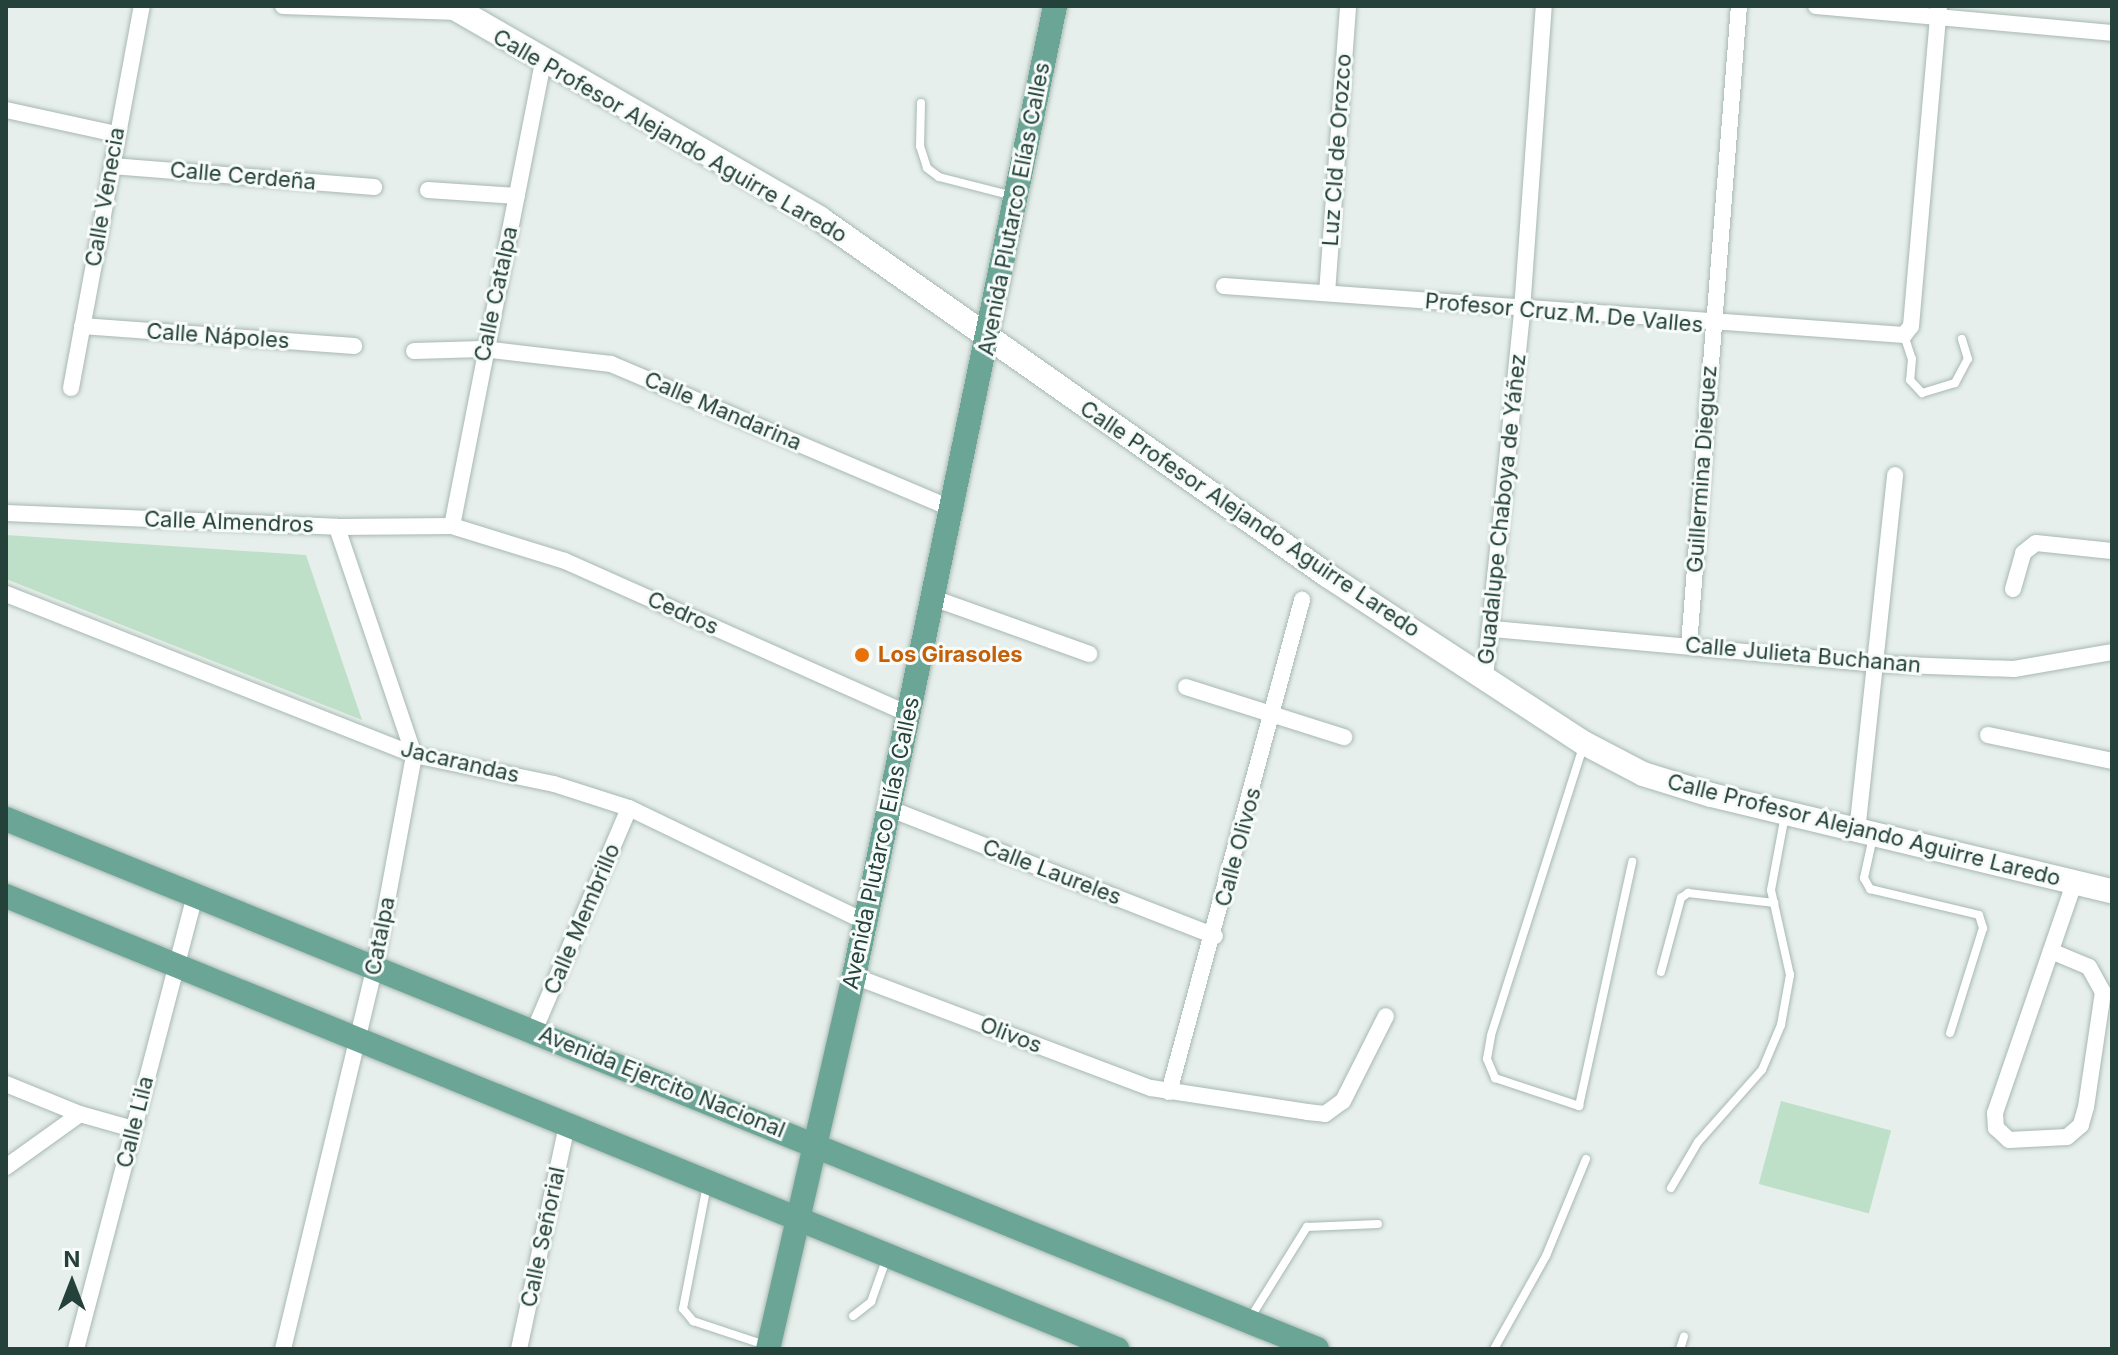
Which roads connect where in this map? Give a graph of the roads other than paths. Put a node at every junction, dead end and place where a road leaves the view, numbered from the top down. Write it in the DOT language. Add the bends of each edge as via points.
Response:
graph roads {
  1 [pos="142,6"];
  2 [pos="283,6"];
  3 [pos="1055,6"];
  4 [pos="1348,6"];
  5 [pos="1544,6"];
  6 [pos="1739,6"];
  7 [pos="1816,6"];
  8 [pos="454,9"];
  9 [pos="1939,13"];
  10 [pos="2112,33"];
  11 [pos="543,63"];
  12 [pos="921,103"];
  13 [pos="6,110"];
  14 [pos="116,134"];
  15 [pos="112,166"];
  16 [pos="374,187"];
  17 [pos="428,190"];
  18 [pos="517,196"];
  19 [pos="1017,197"];
  20 [pos="1224,286"];
  21 [pos="1327,293"];
  22 [pos="1522,310"];
  23 [pos="1713,325"];
  24 [pos="82,326"];
  25 [pos="1904,335"];
  26 [pos="1962,339"];
  27 [pos="988,340"];
  28 [pos="354,346"];
  29 [pos="483,349"];
  30 [pos="414,351"];
  31 [pos="71,388"];
  32 [pos="1895,475"];
  33 [pos="953,509"];
  34 [pos="6,513"];
  35 [pos="452,526"];
  36 [pos="337,527"];
  37 [pos="2112,551"];
  38 [pos="2013,589"];
  39 [pos="6,594"];
  40 [pos="933,598"];
  41 [pos="1302,600"];
  42 [pos="1493,629"];
  43 [pos="1689,645"];
  44 [pos="2112,652"];
  45 [pos="1089,654"];
  46 [pos="1876,664"];
  47 [pos="1485,677"];
  48 [pos="1186,687"];
  49 [pos="908,714"];
  50 [pos="1272,717"];
  51 [pos="1988,735"];
  52 [pos="1344,737"];
  53 [pos="1584,743"];
  54 [pos="414,755"];
  55 [pos="2112,761"];
  56 [pos="629,808"];
  57 [pos="888,808"];
  58 [pos="1786,814"];
  59 [pos="6,819"];
  60 [pos="1865,834"];
  61 [pos="1632,862"];
  62 [pos="2074,883"];
  63 [pos="2112,891"];
  64 [pos="6,896"];
  65 [pos="195,896"];
  66 [pos="1774,903"];
  67 [pos="864,921"];
  68 [pos="1215,936"];
  69 [pos="2051,951"];
  70 [pos="176,963"];
  71 [pos="375,966"];
  72 [pos="1661,972"];
  73 [pos="854,976"];
  74 [pos="1386,1016"];
  75 [pos="534,1031"];
  76 [pos="1950,1033"];
  77 [pos="357,1038"];
  78 [pos="6,1084"];
  79 [pos="1169,1092"];
  80 [pos="80,1114"];
  81 [pos="567,1125"];
  82 [pos="133,1129"];
  83 [pos="814,1143"];
  84 [pos="1586,1159"];
  85 [pos="6,1167"];
  86 [pos="708,1180"];
  87 [pos="1671,1188"];
  88 [pos="797,1215"];
  89 [pos="1378,1224"];
  90 [pos="888,1253"];
  91 [pos="853,1316"];
  92 [pos="1248,1321"];
  93 [pos="1684,1337"];
  94 [pos="770,1348"];
  95 [pos="1114,1348"];
  96 [pos="76,1349"];
  97 [pos="283,1349"];
  98 [pos="519,1349"];
  99 [pos="1317,1349"];
  100 [pos="1494,1349"];
  101 [pos="1680,1349"];
  1 -- 14 [label="street, Calle Venecia"];
  2 -- 8 [label="street"];
  3 -- 19 [label="main road, Avenida Plutarco Elías Calles"];
  4 -- 21 [label="street, Luz CId de Orozco"];
  5 -- 22 [label="street, Guadalupe Chaboya de Yáñez"];
  6 -- 23 [label="street, Guillermina Dieguez"];
  7 -- 9 [label="street"];
  8 -- 11 [label="street, Calle Profesor Alejando Aguirre Laredo"];
  9 -- 10 [label="street"];
  9 -- 25 [label="street" via="1912,318"];
  11 -- 18 [label="street, Calle Catalpa"];
  11 -- 27 [label="street, Calle Profesor Alejando Aguirre Laredo" via="819,218"];
  12 -- 19 [label="lane" via="920,146 927,168 939,177"];
  13 -- 14 [label="street"];
  14 -- 15 [label="street, Calle Venecia"];
  15 -- 16 [label="street, Calle Cerdeña"];
  15 -- 24 [label="street, Calle Venecia"];
  17 -- 18 [label="street"];
  18 -- 29 [label="street, Calle Catalpa"];
  19 -- 27 [label="main road, Avenida Plutarco Elías Calles"];
  20 -- 21 [label="street, Profesor Cruz M. De Valles"];
  21 -- 22 [label="street, Profesor Cruz M. De Valles"];
  22 -- 23 [label="street, Profesor Cruz M. De Valles"];
  22 -- 42 [label="street, Guadalupe Chaboya de Yáñez"];
  23 -- 25 [label="street, Profesor Cruz M. De Valles"];
  23 -- 43 [label="street, Guillermina Dieguez"];
  24 -- 28 [label="street, Calle Nápoles"];
  24 -- 31 [label="street, Calle Venecia"];
  25 -- 26 [label="lane" via="1912,359 1910,380 1922,393 1955,383 1968,359"];
  27 -- 33 [label="main road, Avenida Plutarco Elías Calles"];
  27 -- 47 [label="street, Calle Profesor Alejando Aguirre Laredo" via="1327,575"];
  29 -- 30 [label="street, Calle Mandarina"];
  29 -- 33 [label="street, Calle Mandarina" via="611,364"];
  29 -- 35 [label="street, Calle Catalpa"];
  32 -- 46 [label="street"];
  33 -- 40 [label="main road, Avenida Plutarco Elías Calles"];
  34 -- 36 [label="street, Calle Almendros"];
  35 -- 36 [label="street, Calle Almendros"];
  35 -- 49 [label="street, Cedros" via="565,561"];
  36 -- 54 [label="street, Catalpa"];
  37 -- 38 [label="street" via="2036,543 2023,553"];
  39 -- 54 [label="street, Jacarandas"];
  40 -- 45 [label="street"];
  40 -- 49 [label="main road, Avenida Plutarco Elías Calles"];
  41 -- 50 [label="street, Calle Olivos"];
  42 -- 43 [label="street, Calle Julieta Buchanan"];
  42 -- 47 [label="street, Guadalupe Chaboya de Yáñez"];
  43 -- 46 [label="street, Calle Julieta Buchanan"];
  44 -- 46 [label="street, Calle Julieta Buchanan" via="2014,669"];
  46 -- 60 [label="street"];
  47 -- 53 [label="street, Calle Profesor Alejando Aguirre Laredo"];
  48 -- 50 [label="street"];
  49 -- 57 [label="main road, Avenida Plutarco Elías Calles"];
  50 -- 52 [label="street"];
  50 -- 68 [label="street, Calle Olivos"];
  51 -- 55 [label="street"];
  53 -- 58 [label="street, Calle Profesor Alejando Aguirre Laredo" via="1643,774"];
  53 -- 61 [label="lane" via="1491,1036 1487,1059 1495,1078 1579,1106"];
  54 -- 56 [label="street, Jacarandas" via="554,784"];
  54 -- 71 [label="street, Catalpa"];
  56 -- 67 [label="street, Jacarandas"];
  56 -- 75 [label="street, Calle Membrillo"];
  57 -- 67 [label="main road, Avenida Plutarco Elías Calles"];
  57 -- 68 [label="street, Calle Laureles"];
  58 -- 60 [label="street, Calle Profesor Alejando Aguirre Laredo"];
  58 -- 66 [label="lane" via="1774,869"];
  59 -- 65 [label="main road, Avenida Ejercito Nacional"];
  60 -- 62 [label="street, Calle Profesor Alejando Aguirre Laredo"];
  60 -- 76 [label="lane" via="1864,878 1870,889 1979,915 1983,928"];
  62 -- 63 [label="street, Calle Profesor Alejando Aguirre Laredo"];
  62 -- 69 [label="street"];
  64 -- 70 [label="main road"];
  65 -- 70 [label="street, Calle Lila"];
  65 -- 71 [label="main road, Avenida Ejercito Nacional"];
  66 -- 72 [label="lane" via="1688,893 1681,898"];
  66 -- 87 [label="lane" via="1790,975 1781,1025 1762,1070 1698,1142"];
  67 -- 73 [label="main road, Avenida Plutarco Elías Calles"];
  68 -- 79 [label="street, Calle Olivos"];
  69 -- 69 [label="street" via="2089,967 2103,992 2086,1107 2081,1125 2067,1137 2009,1140 1996,1128 1995,1113"];
  70 -- 77 [label="main road"];
  70 -- 82 [label="street, Calle Lila"];
  71 -- 75 [label="main road, Avenida Ejercito Nacional"];
  71 -- 77 [label="street, Catalpa"];
  73 -- 79 [label="street, Olivos"];
  73 -- 83 [label="main road, Avenida Plutarco Elías Calles"];
  74 -- 79 [label="street, Olivos" via="1335,1110 1307,1112"];
  75 -- 83 [label="main road, Avenida Ejercito Nacional"];
  77 -- 81 [label="main road"];
  77 -- 97 [label="street, Catalpa"];
  78 -- 80 [label="street"];
  80 -- 82 [label="street"];
  80 -- 85 [label="street"];
  81 -- 86 [label="main road"];
  81 -- 98 [label="street, Calle Señorial"];
  82 -- 96 [label="street, Calle Lila"];
  83 -- 88 [label="main road, Avenida Plutarco Elías Calles"];
  83 -- 92 [label="main road, Avenida Ejercito Nacional"];
  84 -- 100 [label="lane" via="1546,1256"];
  86 -- 88 [label="main road"];
  86 -- 94 [label="lane" via="683,1309 693,1321"];
  88 -- 90 [label="main road"];
  88 -- 94 [label="main road, Avenida Plutarco Elías Calles"];
  89 -- 92 [label="lane" via="1307,1227"];
  90 -- 91 [label="lane" via="871,1302"];
  90 -- 95 [label="main road"];
  92 -- 99 [label="main road, Avenida Ejercito Nacional"];
  93 -- 101 [label="lane"];
}
